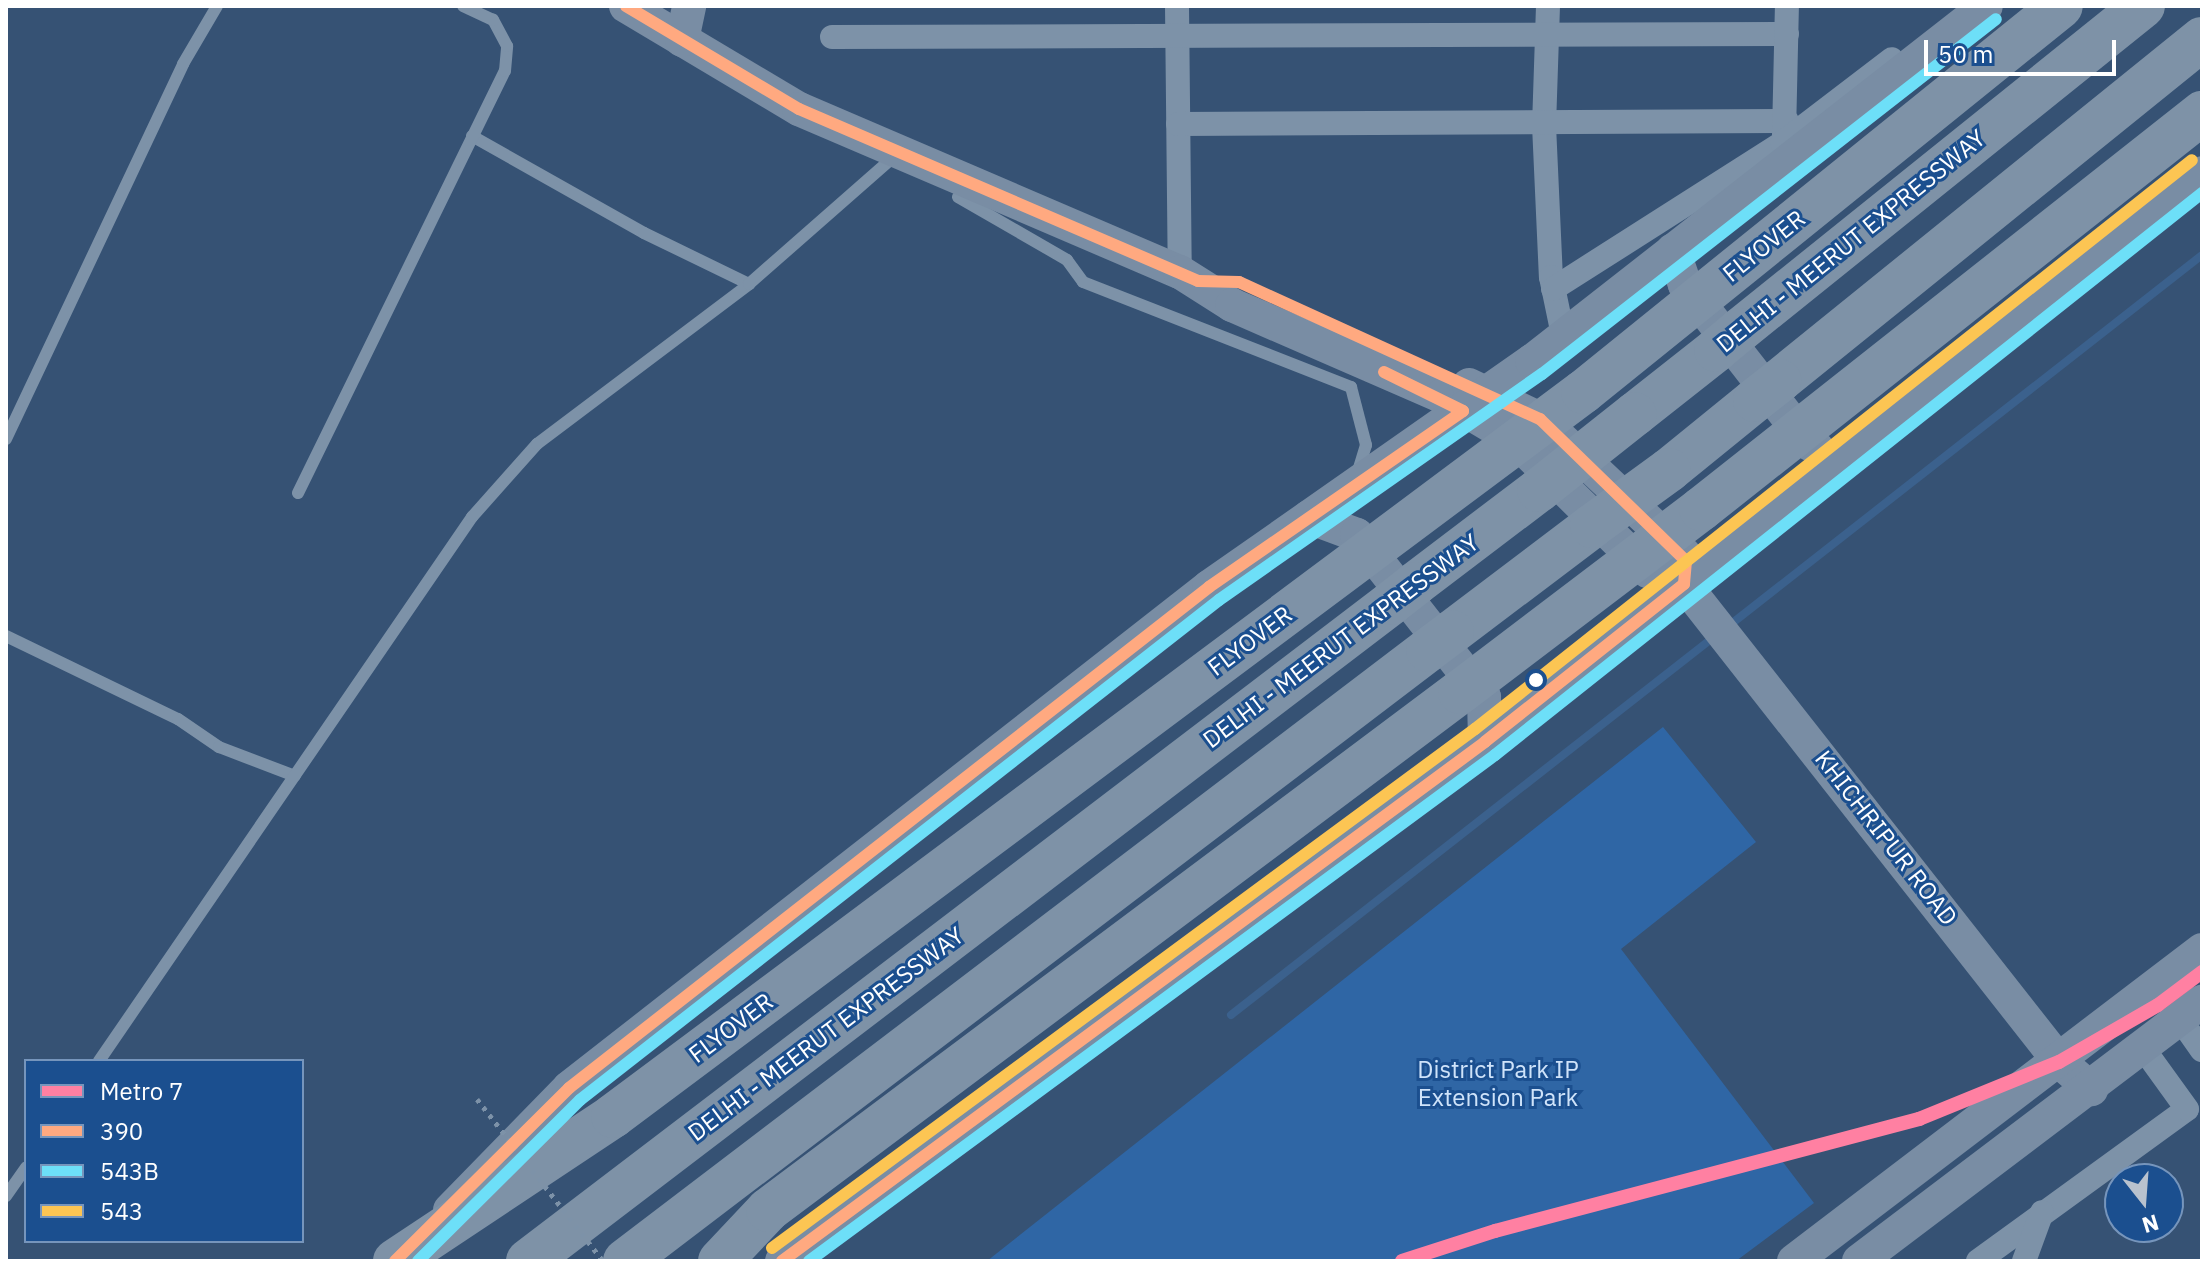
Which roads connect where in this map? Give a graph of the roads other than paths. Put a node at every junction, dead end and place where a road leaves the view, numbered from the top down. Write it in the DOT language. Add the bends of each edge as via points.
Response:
graph roads {
  1 [pos="217,6"];
  2 [pos="463,6"];
  3 [pos="626,6"];
  4 [pos="689,6"];
  5 [pos="1177,6"];
  6 [pos="1548,6"];
  7 [pos="1787,6"];
  8 [pos="1960,6"];
  9 [pos="1986,6"];
  10 [pos="2061,6"];
  11 [pos="2143,6"];
  12 [pos="1547,32"];
  13 [pos="1787,34"];
  14 [pos="1176,36"];
  15 [pos="832,37"];
  16 [pos="2202,39"];
  17 [pos="682,40"];
  18 [pos="2202,113"];
  19 [pos="1178,124"];
  20 [pos="1544,125"];
  21 [pos="1784,132"];
  22 [pos="472,136"];
  23 [pos="899,152"];
  24 [pos="2202,173"];
  25 [pos="958,197"];
  26 [pos="1673,250"];
  27 [pos="1189,277"];
  28 [pos="749,284"];
  29 [pos="1553,289"];
  30 [pos="1563,335"];
  31 [pos="1474,402"];
  32 [pos="6,439"];
  33 [pos="1841,460"];
  34 [pos="1354,486"];
  35 [pos="298,493"];
  36 [pos="1309,517"];
  37 [pos="1684,584"];
  38 [pos="6,636"];
  39 [pos="1485,742"];
  40 [pos="295,776"];
  41 [pos="2202,950"];
  42 [pos="2191,1011"];
  43 [pos="2143,1048"];
  44 [pos="2202,1050"];
  45 [pos="100,1059"];
  46 [pos="2059,1061"];
  47 [pos="2091,1089"];
  48 [pos="24,1170"];
  49 [pos="6,1196"];
  50 [pos="2042,1212"];
  51 [pos="406,1253"];
  52 [pos="528,1261"];
  53 [pos="625,1261"];
  54 [pos="720,1261"];
  55 [pos="782,1261"];
  56 [pos="1794,1261"];
  57 [pos="1859,1261"];
  58 [pos="1978,1261"];
  59 [pos="2024,1261"];
  1 -- 32 [label="lane" via="183,64"];
  2 -- 22 [label="lane" via="493,20 507,46 505,71"];
  3 -- 17 [label="street"];
  4 -- 17 [label="street"];
  5 -- 14 [label="street"];
  6 -- 12 [label="street"];
  7 -- 13 [label="street"];
  8 -- 21 [label="street"];
  9 -- 26 [label="street"];
  10 -- 51 [label="highway, FLYOVER, bridge" via="1583,392 613,1116"];
  11 -- 52 [label="highway, DELHI - MEERUT EXPRESSWAY, bridge" via="1539,490"];
  12 -- 13 [label="street"];
  12 -- 14 [label="street"];
  12 -- 20 [label="street"];
  13 -- 21 [label="street"];
  14 -- 15 [label="street"];
  14 -- 19 [label="street"];
  16 -- 53 [label="highway, bridge" via="1669,470"];
  17 -- 23 [label="street" via="799,109"];
  18 -- 54 [label="highway, bridge" via="1632,563 768,1210"];
  19 -- 20 [label="street"];
  19 -- 27 [label="street"];
  20 -- 21 [label="street"];
  20 -- 29 [label="street"];
  21 -- 29 [label="street"];
  22 -- 28 [label="lane" via="644,233"];
  22 -- 35 [label="lane"];
  23 -- 27 [label="street"];
  23 -- 28 [label="lane"];
  24 -- 33 [label="street"];
  25 -- 34 [label="lane" via="1067,260 1083,282 1351,387 1366,445"];
  26 -- 30 [label="street"];
  26 -- 33 [label="street" via="1685,285 1808,443"];
  27 -- 31 [label="street" via="1232,305 1441,396"];
  28 -- 40 [label="lane" via="537,444 472,517"];
  29 -- 30 [label="street"];
  30 -- 31 [label="street"];
  31 -- 34 [label="street"];
  31 -- 37 [label="street" via="1648,571"];
  33 -- 37 [label="street"];
  34 -- 36 [label="street"];
  36 -- 39 [label="street" via="1357,535 1484,697"];
  36 -- 51 [label="street" via="1209,587 569,1088"];
  37 -- 39 [label="street"];
  37 -- 46 [label="street, KHICHRIPUR ROAD"];
  38 -- 40 [label="lane" via="178,719 219,747"];
  39 -- 55 [label="street"];
  40 -- 45 [label="lane"];
  41 -- 46 [label="street"];
  42 -- 43 [label="street"];
  42 -- 44 [label="street"];
  43 -- 47 [label="street"];
  43 -- 50 [label="street" via="2187,1109"];
  46 -- 47 [label="street, KHICHRIPUR ROAD"];
  46 -- 56 [label="street"];
  47 -- 57 [label="street"];
  48 -- 49 [label="lane"];
  50 -- 58 [label="street"];
  50 -- 59 [label="street"];
}
